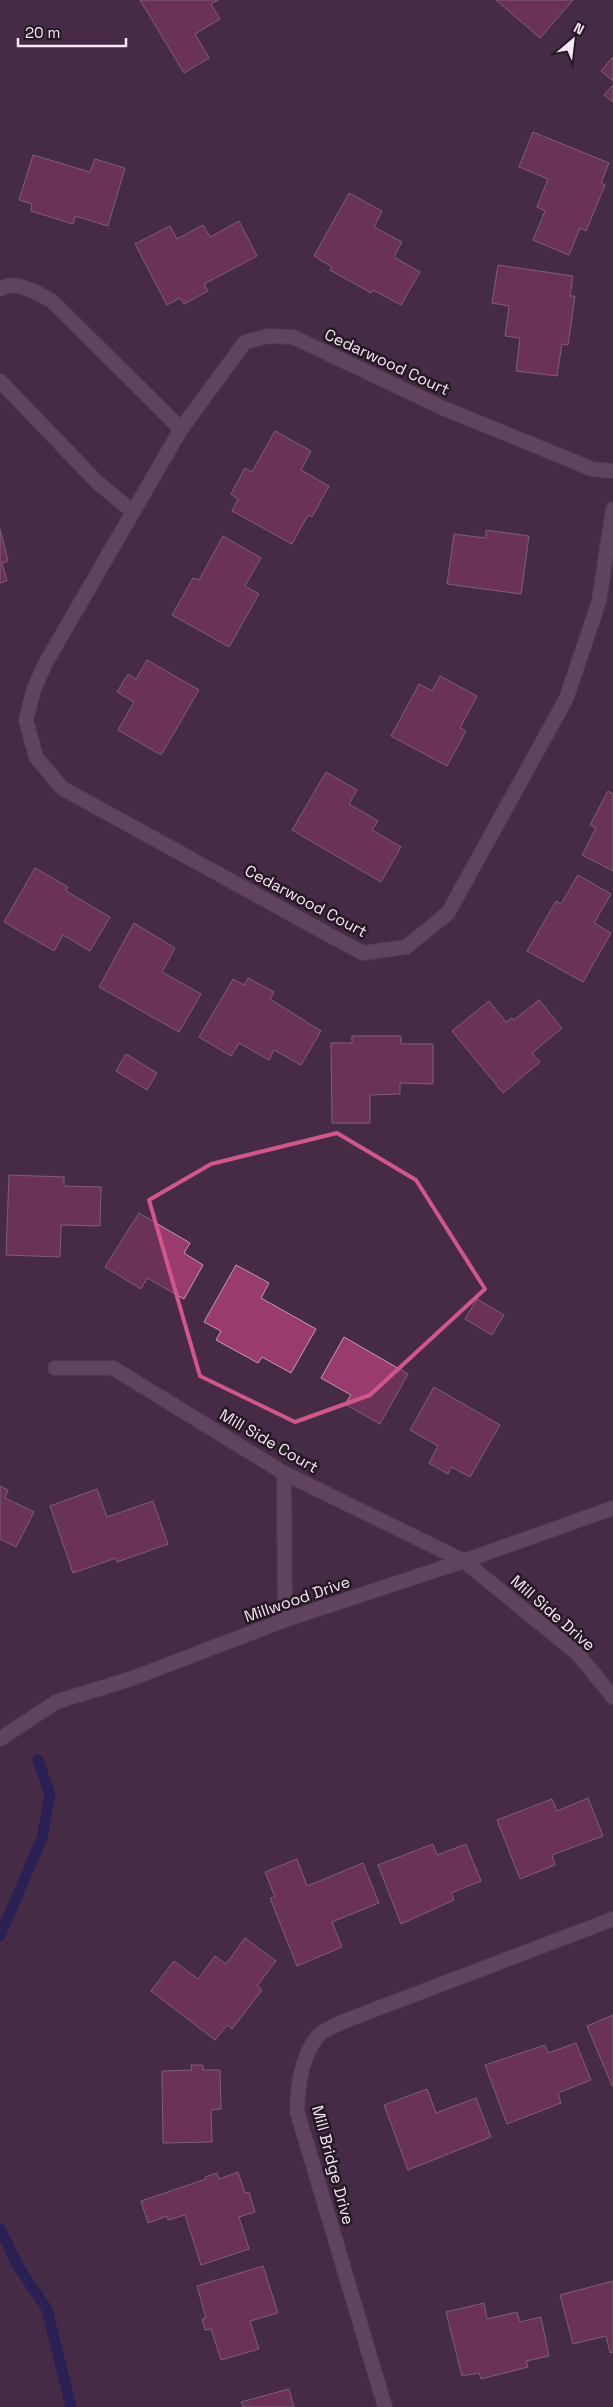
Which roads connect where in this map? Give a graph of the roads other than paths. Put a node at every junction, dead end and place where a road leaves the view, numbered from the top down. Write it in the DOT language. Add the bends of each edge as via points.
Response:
graph roads {
  1 [pos="0,289"];
  2 [pos="0,381"];
  3 [pos="181,429"];
  4 [pos="613,472"];
  5 [pos="613,510"];
  6 [pos="133,512"];
  7 [pos="55,1368"];
  8 [pos="284,1473"];
  9 [pos="613,1508"];
  10 [pos="464,1562"];
  11 [pos="285,1620"];
  12 [pos="613,1697"];
  13 [pos="0,1739"];
  14 [pos="613,1919"];
  15 [pos="385,2407"];
  1 -- 3 [label="street" via="7,285 30,289 52,300"];
  2 -- 6 [label="street" via="97,482"];
  3 -- 4 [label="street, Cedarwood Court" via="245,342 268,336 294,337 442,408 592,469"];
  3 -- 6 [label="street, Cedarwood Court"];
  5 -- 6 [label="street, Cedarwood Court" via="599,601 566,699 448,913 406,947 362,953 62,788 36,757 26,720 34,689 45,664"];
  7 -- 8 [label="street, Mill Side Court" via="114,1368"];
  8 -- 10 [label="street, Mill Side Court"];
  8 -- 11 [label="street"];
  9 -- 10 [label="street, Millwood Drive"];
  10 -- 11 [label="street, Millwood Drive"];
  10 -- 12 [label="street, Mill Side Drive" via="578,1654"];
  11 -- 13 [label="street, Millwood Drive" via="132,1678 56,1702"];
  14 -- 15 [label="street, Mill Bridge Drive" via="342,2022 318,2036 302,2066 297,2111"];
}
